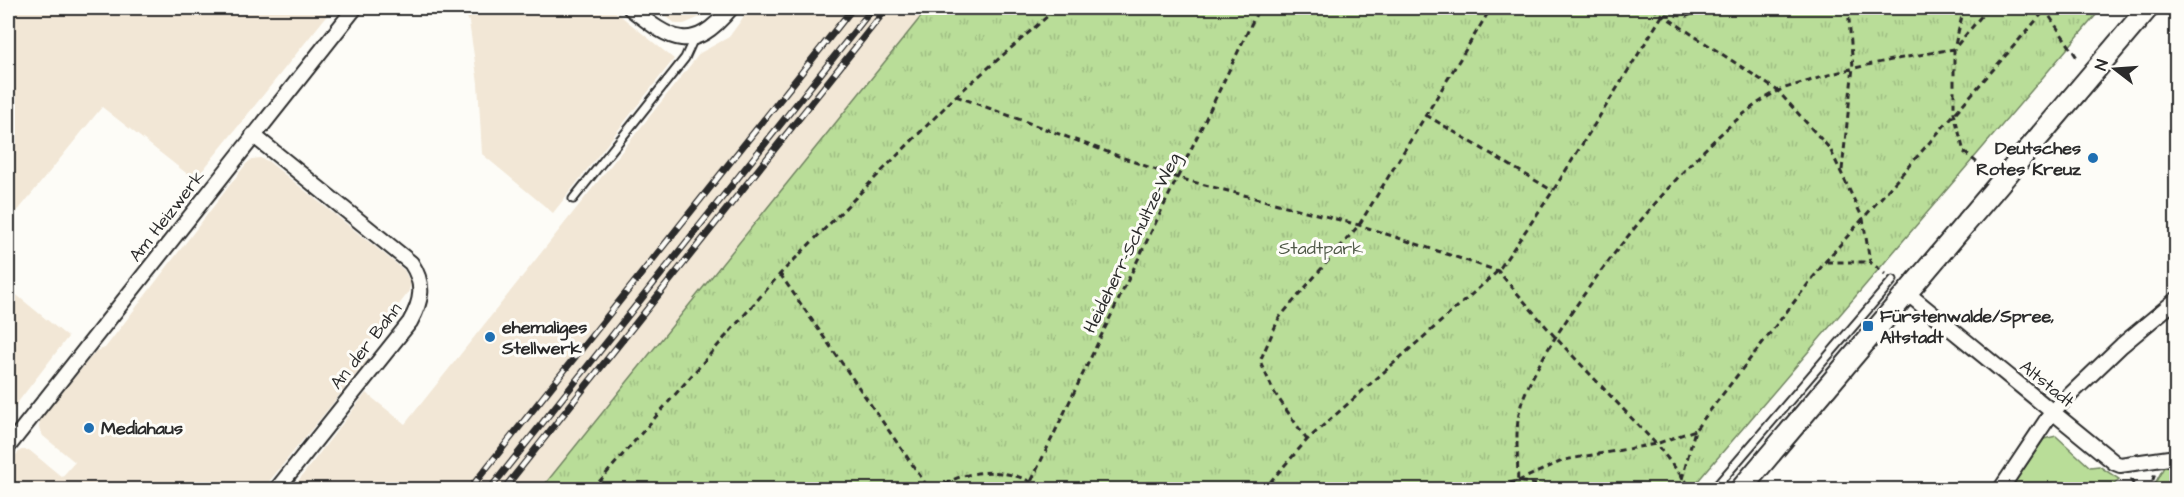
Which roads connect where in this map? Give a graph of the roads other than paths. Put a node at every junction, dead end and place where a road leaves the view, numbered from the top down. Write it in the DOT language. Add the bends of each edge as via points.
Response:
graph roads {
  1 [pos="355,8"];
  2 [pos="630,8"];
  3 [pos="731,8"];
  4 [pos="2148,8"];
  5 [pos="694,38"];
  6 [pos="253,135"];
  7 [pos="573,199"];
  8 [pos="1893,280"];
  9 [pos="1908,293"];
  10 [pos="2174,306"];
  11 [pos="2052,412"];
  12 [pos="8,447"];
  13 [pos="2176,457"];
  14 [pos="276,489"];
  15 [pos="1713,489"];
  16 [pos="1740,489"];
  17 [pos="2000,489"];
  1 -- 6 [label="street, Am Heizwerk"];
  2 -- 5 [label="street" via="662,32"];
  3 -- 5 [label="street" via="715,27"];
  4 -- 9 [label="main road"];
  5 -- 7 [label="lane" via="685,58"];
  6 -- 12 [label="street, Am Heizwerk"];
  6 -- 14 [label="street, An der Bahn" via="411,263 421,286 421,297 410,322"];
  8 -- 15 [label="lane"];
  9 -- 11 [label="street, Altstadt"];
  9 -- 16 [label="main road"];
  10 -- 11 [label="street" via="2122,345"];
  11 -- 13 [label="street, Altstadt" via="2120,465"];
  11 -- 17 [label="street"];
}
